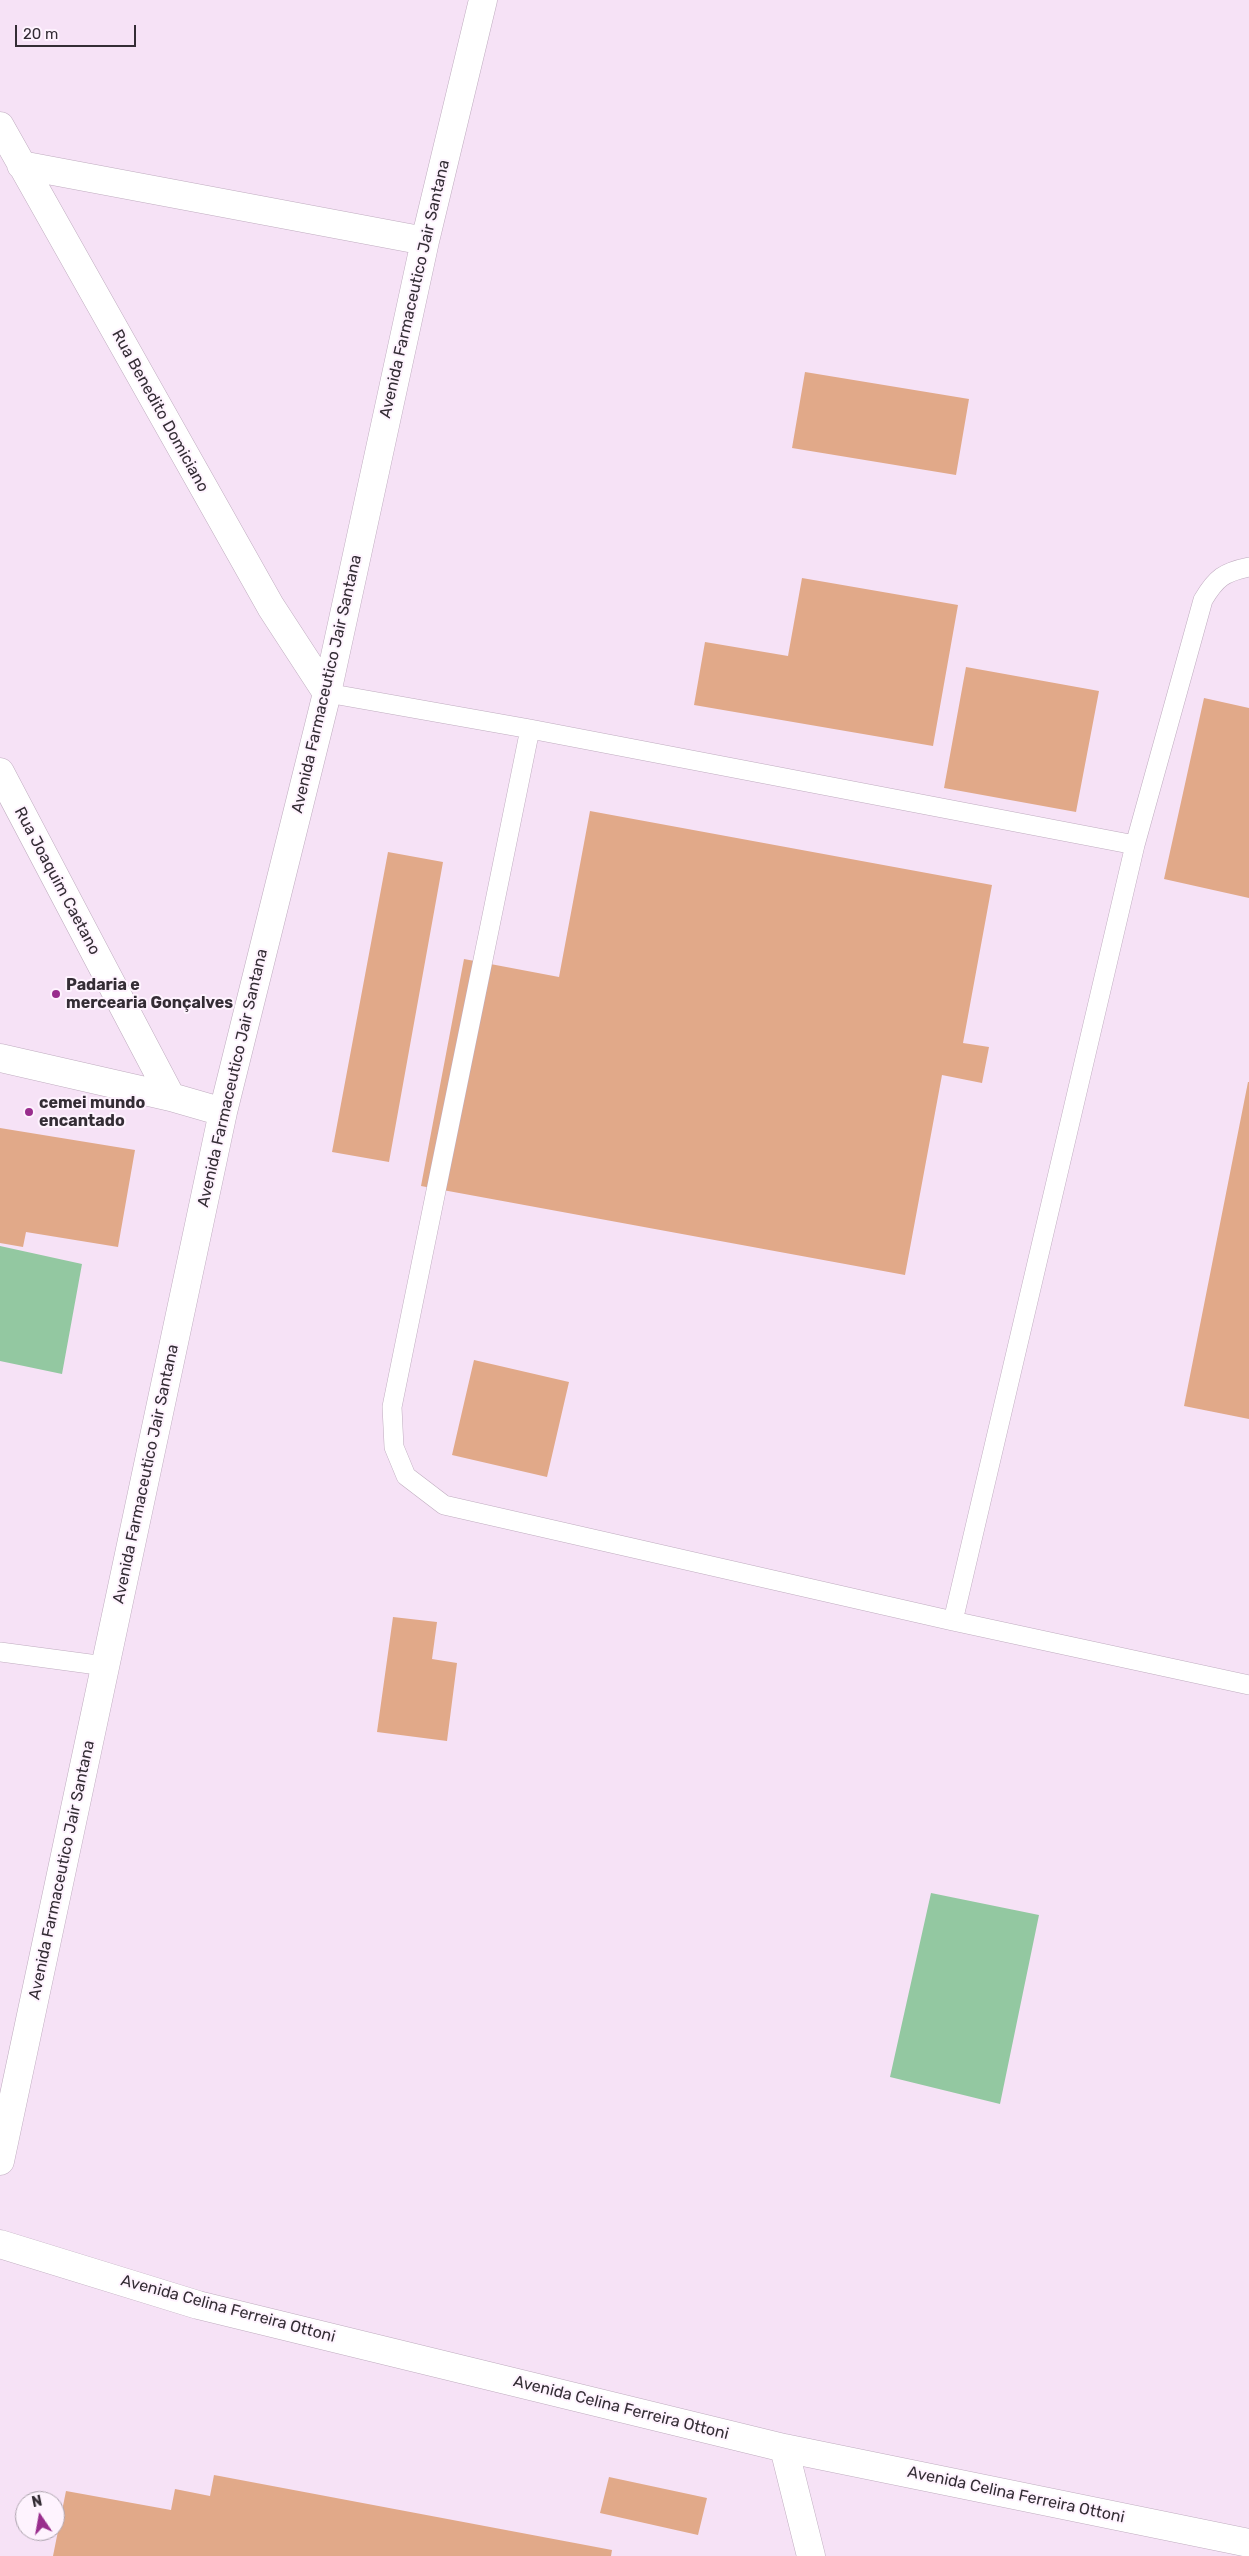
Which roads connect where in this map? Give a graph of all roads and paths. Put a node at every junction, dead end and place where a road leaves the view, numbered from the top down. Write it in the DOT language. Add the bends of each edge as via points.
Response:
graph roads {
  1 [pos="483,0"];
  2 [pos="0,126"];
  3 [pos="21,165"];
  4 [pos="425,241"];
  5 [pos="1249,567"];
  6 [pos="327,693"];
  7 [pos="530,729"];
  8 [pos="0,772"];
  9 [pos="1135,845"];
  10 [pos="0,1058"];
  11 [pos="171,1097"];
  12 [pos="223,1112"];
  13 [pos="953,1621"];
  14 [pos="0,1652"];
  15 [pos="105,1666"];
  16 [pos="1249,1685"];
  17 [pos="0,2161"];
  18 [pos="0,2244"];
  19 [pos="784,2448"];
  20 [pos="1249,2543"];
  21 [pos="811,2556"];
  1 -- 4 [label="street, Avenida Farmaceutico Jair Santana"];
  2 -- 3 [label="street, Rua Benedito Domiciano"];
  3 -- 4 [label="street"];
  3 -- 6 [label="street, Rua Benedito Domiciano" via="271,607"];
  4 -- 6 [label="street, Avenida Farmaceutico Jair Santana"];
  5 -- 9 [label="lane" via="1234,570 1215,580 1203,600"];
  6 -- 7 [label="lane"];
  6 -- 12 [label="street, Avenida Farmaceutico Jair Santana"];
  7 -- 9 [label="lane"];
  7 -- 13 [label="lane" via="392,1407 394,1447 406,1476 444,1505"];
  8 -- 11 [label="street, Rua Joaquim Caetano"];
  9 -- 13 [label="lane"];
  10 -- 11 [label="street"];
  11 -- 12 [label="street"];
  12 -- 15 [label="street, Avenida Farmaceutico Jair Santana"];
  13 -- 16 [label="lane"];
  14 -- 15 [label="lane"];
  15 -- 17 [label="street, Avenida Farmaceutico Jair Santana"];
  18 -- 19 [label="street, Avenida Celina Ferreira Ottoni" via="198,2304"];
  19 -- 20 [label="street, Avenida Celina Ferreira Ottoni"];
  19 -- 21 [label="street"];
}
